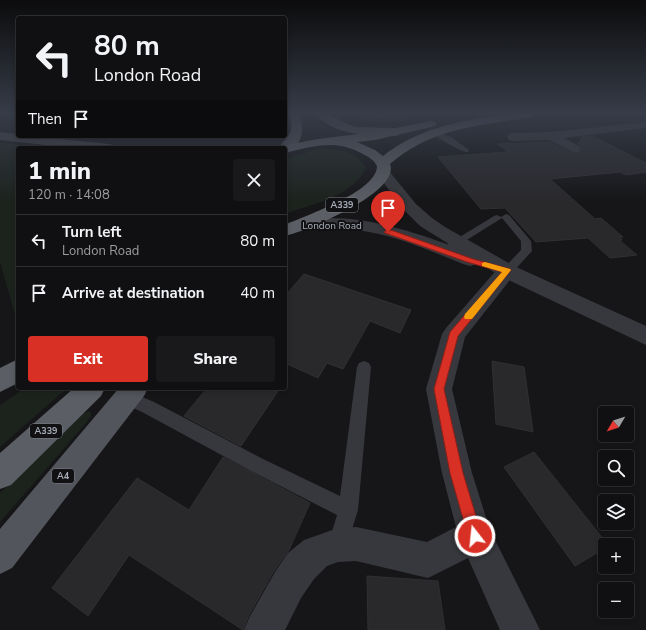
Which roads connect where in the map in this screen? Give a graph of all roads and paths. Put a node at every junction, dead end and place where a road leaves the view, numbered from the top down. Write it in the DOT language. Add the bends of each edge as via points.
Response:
graph roads {
  1 [pos="67,143"];
  2 [pos="322,143"];
  3 [pos="349,143"];
  4 [pos="410,143"];
  5 [pos="455,143"];
  6 [pos="564,143"];
  7 [pos="90,146"];
  8 [pos="287,149"];
  9 [pos="574,149"];
  10 [pos="465,150"];
  11 [pos="383,169"];
  12 [pos="289,229"];
  13 [pos="451,246"];
  14 [pos="507,270"];
  15 [pos="646,336"];
  16 [pos="364,366"];
  17 [pos="16,371"];
  18 [pos="0,381"];
  19 [pos="90,390"];
  20 [pos="132,393"];
  21 [pos="0,474"];
  22 [pos="348,510"];
  23 [pos="475,536"];
  24 [pos="338,545"];
  25 [pos="0,556"];
  26 [pos="264,630"];
  27 [pos="520,630"];
  1 -- 7 [label="main road"];
  2 -- 8 [label="highway"];
  3 -- 11 [label="highway" via="367,151"];
  4 -- 11 [label="highway, A339"];
  5 -- 10 [label="lane"];
  6 -- 9 [label="street"];
  11 -- 12 [label="highway, A339" via="376,183 360,196"];
  11 -- 13 [label="street, London Road" via="401,198"];
  12 -- 13 [label="street, London Road" via="326,224 363,226"];
  13 -- 14 [label="street, London Road" via="470,260"];
  13 -- 14 [label="lane" via="501,218 526,242 527,251"];
  14 -- 15 [label="street, London Road"];
  14 -- 23 [label="street" via="454,334 439,389 457,473"];
  16 -- 22 [label="lane"];
  17 -- 18 [label="highway"];
  19 -- 21 [label="highway, A339"];
  20 -- 22 [label="lane" via="148,407 257,466"];
  20 -- 25 [label="main road, A4"];
  22 -- 24 [label="lane"];
  23 -- 24 [label="street" via="428,560 356,544"];
  23 -- 27 [label="street"];
  24 -- 26 [label="street" via="316,552 301,566"];
}
